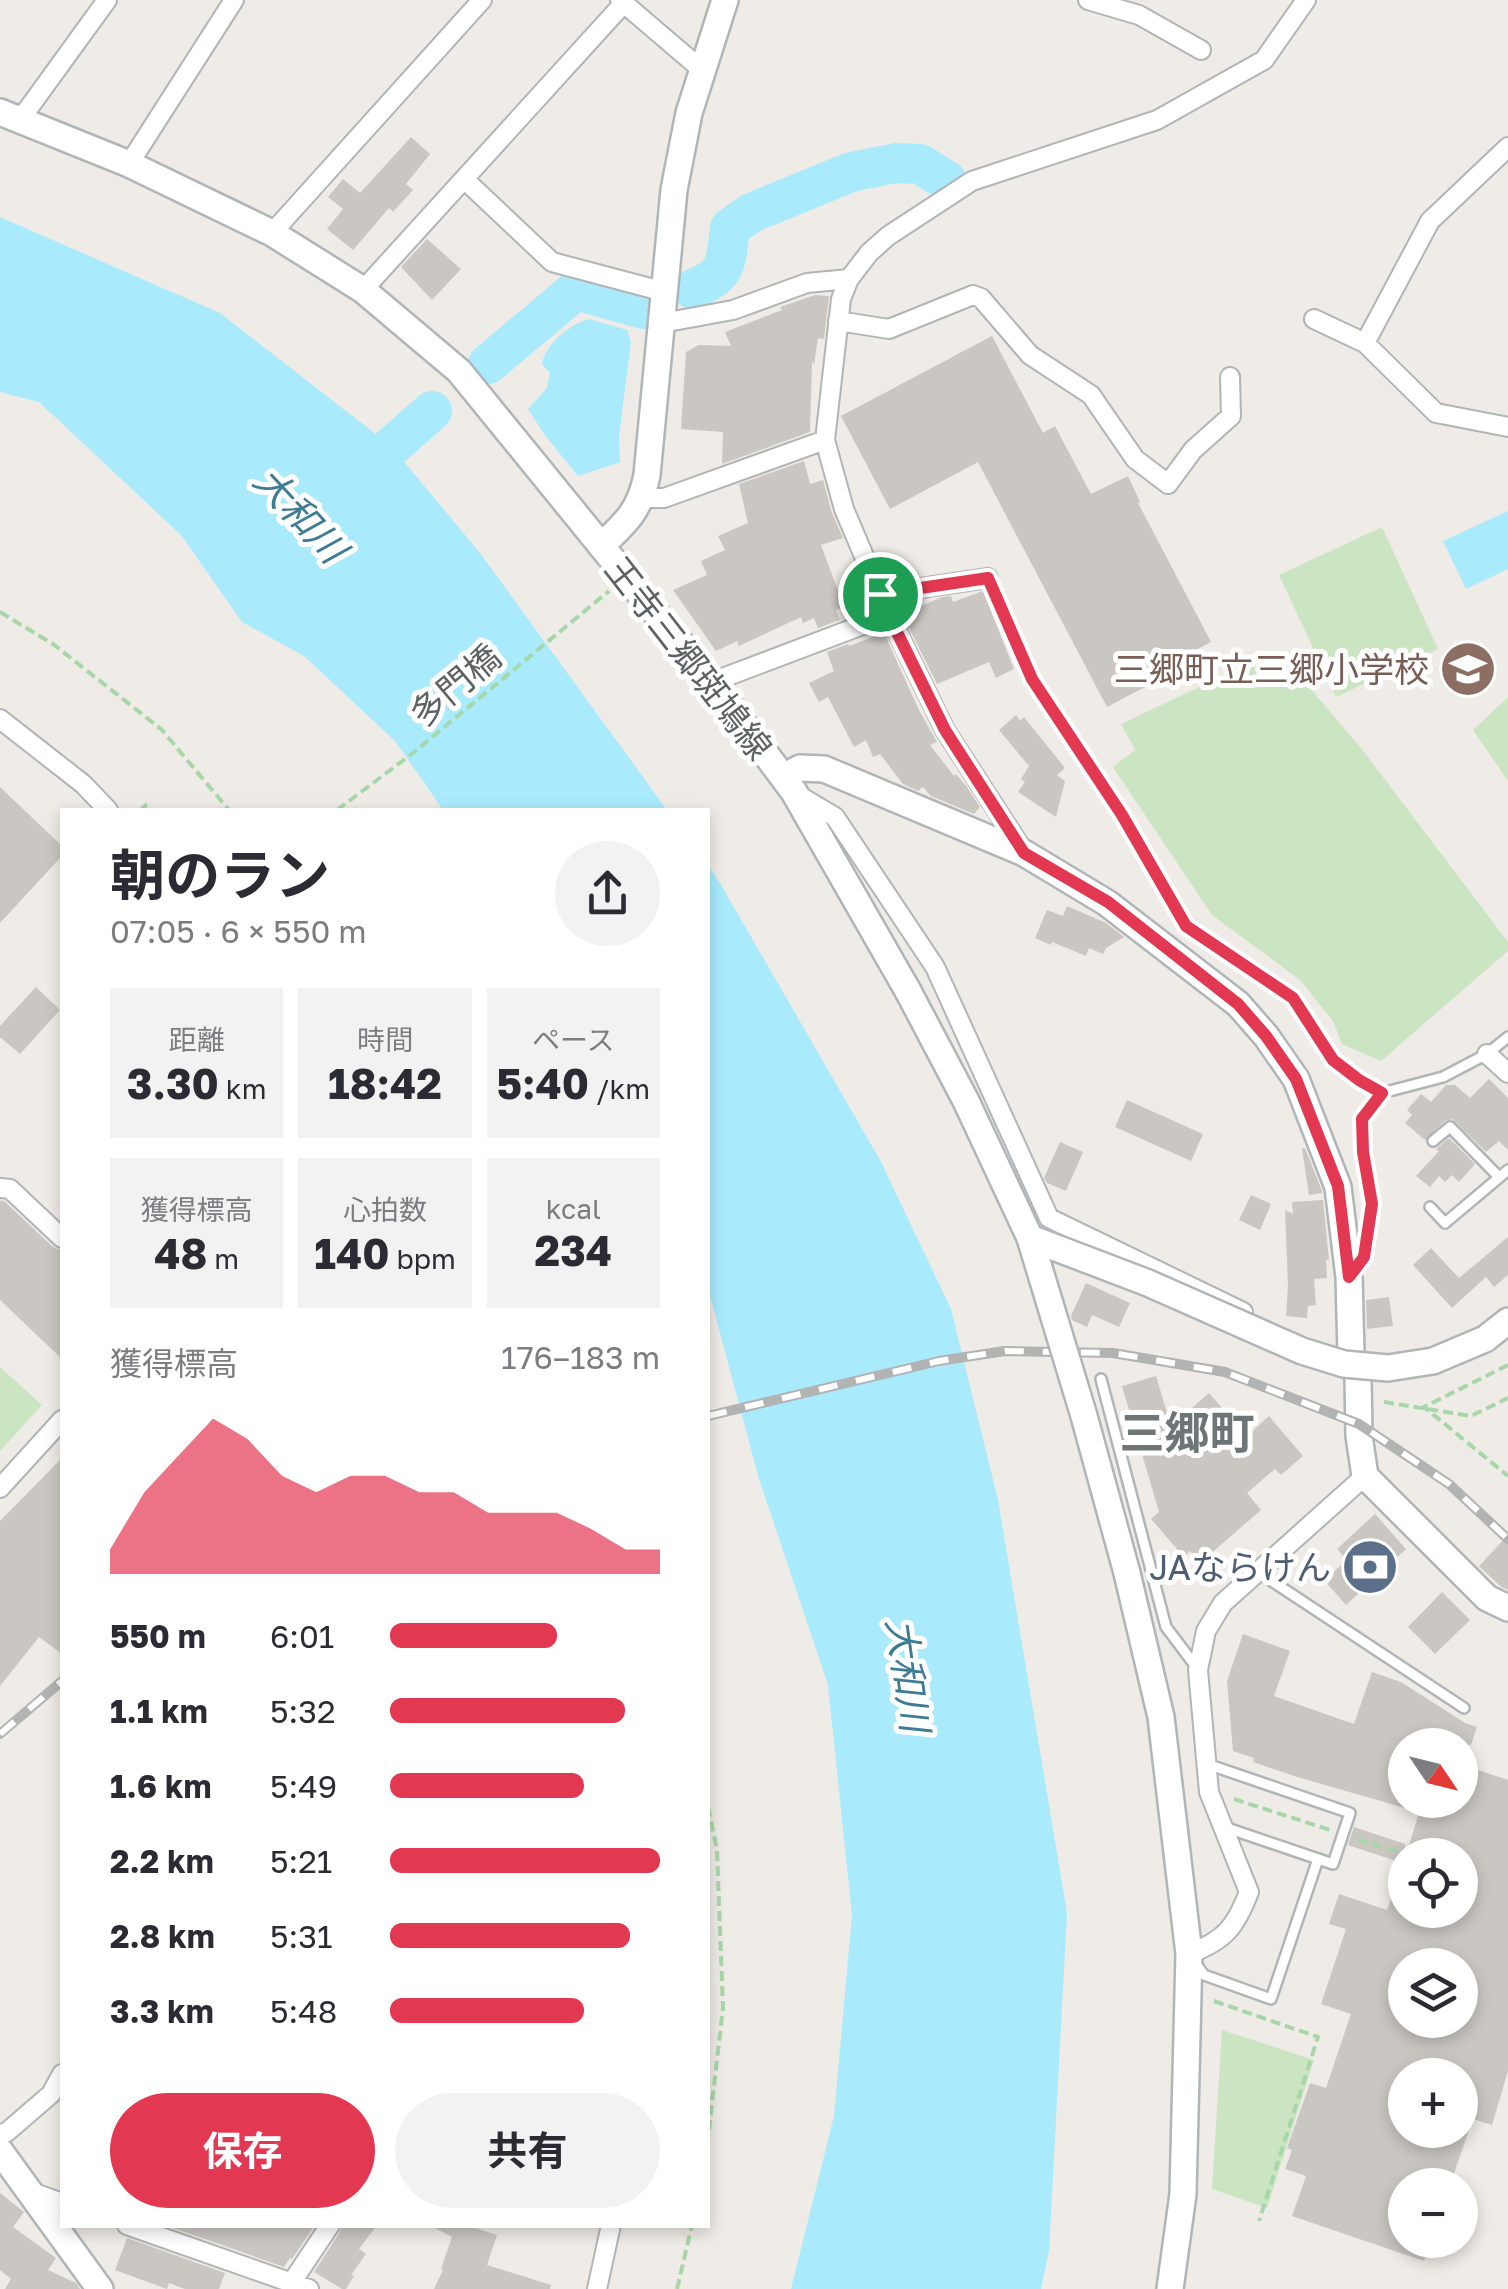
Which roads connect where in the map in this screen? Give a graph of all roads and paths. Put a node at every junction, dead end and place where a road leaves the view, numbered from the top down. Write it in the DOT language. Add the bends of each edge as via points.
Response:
graph roads {
  1 [pos="107,0"];
  2 [pos="234,0"];
  3 [pos="482,0"];
  4 [pos="725,0"];
  5 [pos="1088,0"];
  6 [pos="1306,0"];
  7 [pos="621,2"];
  8 [pos="1202,50"];
  9 [pos="702,70"];
  10 [pos="10,116"];
  11 [pos="1508,147"];
  12 [pos="130,164"];
  13 [pos="464,179"];
  14 [pos="272,232"];
  15 [pos="849,278"];
  16 [pos="364,290"];
  17 [pos="665,292"];
  18 [pos="1314,319"];
  19 [pos="838,321"];
  20 [pos="662,323"];
  21 [pos="1365,343"];
  22 [pos="1230,378"];
  23 [pos="1508,426"];
  24 [pos="825,440"];
  25 [pos="642,498"];
  26 [pos="601,546"];
  27 [pos="988,578"];
  28 [pos="880,594"];
  29 [pos="603,596"];
  30 [pos="0,612"];
  31 [pos="889,616"];
  32 [pos="712,682"];
  33 [pos="0,719"];
  34 [pos="788,784"];
  35 [pos="148,804"];
  36 [pos="106,808"];
  37 [pos="143,808"];
  38 [pos="227,808"];
  39 [pos="339,808"];
  40 [pos="1024,853"];
  41 [pos="1508,1037"];
  42 [pos="1487,1054"];
  43 [pos="1508,1073"];
  44 [pos="1382,1093"];
  45 [pos="1433,1141"];
  46 [pos="1508,1170"];
  47 [pos="1499,1177"];
  48 [pos="0,1188"];
  49 [pos="1430,1207"];
  50 [pos="60,1236"];
  51 [pos="1030,1238"];
  52 [pos="1349,1277"];
  53 [pos="1508,1321"];
  54 [pos="1351,1355"];
  55 [pos="1508,1365"];
  56 [pos="1101,1379"];
  57 [pos="1359,1398"];
  58 [pos="1508,1398"];
  59 [pos="1424,1407"];
  60 [pos="60,1422"];
  61 [pos="1365,1476"];
  62 [pos="1508,1476"];
  63 [pos="0,1488"];
  64 [pos="1258,1572"];
  65 [pos="1508,1608"];
  66 [pos="1198,1670"];
  67 [pos="1464,1708"];
  68 [pos="1207,1764"];
  69 [pos="1226,1796"];
  70 [pos="710,1818"];
  71 [pos="1223,1826"];
  72 [pos="1343,1834"];
  73 [pos="1388,1848"];
  74 [pos="1318,1859"];
  75 [pos="1189,1954"];
  76 [pos="1214,2002"];
  77 [pos="60,2078"];
  78 [pos="710,2121"];
  79 [pos="0,2134"];
  80 [pos="0,2150"];
  81 [pos="29,2191"];
  82 [pos="60,2202"];
  83 [pos="1260,2222"];
  84 [pos="136,2228"];
  85 [pos="329,2228"];
  86 [pos="610,2228"];
  87 [pos="691,2228"];
  88 [pos="95,2286"];
  89 [pos="300,2286"];
  90 [pos="597,2289"];
  91 [pos="677,2289"];
  92 [pos="1170,2289"];
  1 -- 10 [label="street"];
  2 -- 12 [label="street"];
  3 -- 14 [label="street"];
  4 -- 9 [label="street, 王寺三郷斑鳩線"];
  5 -- 8 [label="street" via="1139,15"];
  6 -- 15 [label="street" via="1264,60 1157,120 972,180 888,236"];
  7 -- 9 [label="street"];
  7 -- 13 [label="street"];
  9 -- 17 [label="street, 王寺三郷斑鳩線" via="674,190"];
  10 -- 12 [label="street"];
  11 -- 21 [label="street" via="1430,220"];
  12 -- 14 [label="street"];
  13 -- 16 [label="street"];
  13 -- 17 [label="street" via="552,262"];
  14 -- 16 [label="street"];
  15 -- 19 [label="street"];
  15 -- 20 [label="street"];
  16 -- 26 [label="street" via="459,371"];
  17 -- 20 [label="street, 王寺三郷斑鳩線"];
  18 -- 21 [label="street"];
  19 -- 22 [label="street" via="889,329 972,295 982,298 1030,354 1091,396 1136,459 1168,484 1230,416"];
  19 -- 24 [label="street"];
  20 -- 25 [label="street, 王寺三郷斑鳩線"];
  21 -- 23 [label="street" via="1436,413"];
  24 -- 25 [label="street" via="664,498"];
  24 -- 28 [label="street" via="844,509"];
  25 -- 26 [label="street, 王寺三郷斑鳩線"];
  26 -- 32 [label="street, 王寺三郷斑鳩線"];
  27 -- 28 [label="street"];
  27 -- 44 [label="path" via="1032,679 1186,926 1293,998 1333,1060"];
  28 -- 31 [label="street"];
  29 -- 39 [label="path, 多門橋"];
  30 -- 38 [label="path" via="53,644 161,729"];
  31 -- 32 [label="street"];
  31 -- 40 [label="street" via="945,730"];
  32 -- 34 [label="street, 王寺三郷斑鳩線"];
  33 -- 36 [label="street"];
  34 -- 40 [label="street, 王寺三郷斑鳩線" via="800,768 824,769"];
  34 -- 51 [label="street, bridge" via="908,992"];
  34 -- 54 [label="street" via="835,817 935,967 1049,1218 1296,1338"];
  35 -- 37 [label="path"];
  40 -- 52 [label="street, 王寺三郷斑鳩線" via="1108,902 1238,1004 1266,1036 1296,1079 1338,1186"];
  41 -- 42 [label="lane"];
  42 -- 43 [label="street"];
  42 -- 44 [label="lane" via="1443,1077"];
  44 -- 52 [label="lane" via="1362,1119 1372,1204 1364,1257"];
  45 -- 47 [label="lane" via="1450,1128"];
  46 -- 47 [label="lane"];
  47 -- 49 [label="lane" via="1446,1224"];
  48 -- 50 [label="street" via="10,1189"];
  51 -- 53 [label="street, bridge" via="1344,1364 1388,1368 1432,1361 1485,1339"];
  51 -- 75 [label="street, bridge" via="1127,1573 1161,1717"];
  52 -- 54 [label="street, 王寺三郷斑鳩線"];
  54 -- 57 [label="street, 王寺三郷斑鳩線"];
  55 -- 59 [label="path"];
  56 -- 66 [label="lane" via="1166,1627"];
  57 -- 59 [label="path"];
  57 -- 61 [label="street, 王寺三郷斑鳩線"];
  58 -- 59 [label="path" via="1471,1416"];
  59 -- 62 [label="path"];
  60 -- 63 [label="street"];
  61 -- 64 [label="street"];
  61 -- 65 [label="street" via="1487,1598"];
  64 -- 66 [label="street" via="1223,1603 1206,1631"];
  64 -- 67 [label="lane"];
  66 -- 68 [label="street"];
  68 -- 71 [label="street" via="1209,1792"];
  68 -- 72 [label="lane" via="1350,1813"];
  69 -- 72 [label="path"];
  70 -- 78 [label="path" via="723,2008"];
  71 -- 74 [label="lane"];
  71 -- 75 [label="street" via="1249,1892 1239,1920 1214,1945"];
  72 -- 73 [label="path"];
  72 -- 74 [label="lane" via="1333,1864"];
  74 -- 75 [label="lane" via="1271,1999 1204,1975"];
  75 -- 92 [label="street" via="1184,2194"];
  76 -- 83 [label="path" via="1318,2037"];
  77 -- 79 [label="street" via="51,2094"];
  80 -- 81 [label="street"];
  81 -- 82 [label="street"];
  81 -- 88 [label="street"];
  84 -- 89 [label="street"];
  85 -- 89 [label="street"];
  86 -- 90 [label="street"];
  87 -- 91 [label="path"];
}
